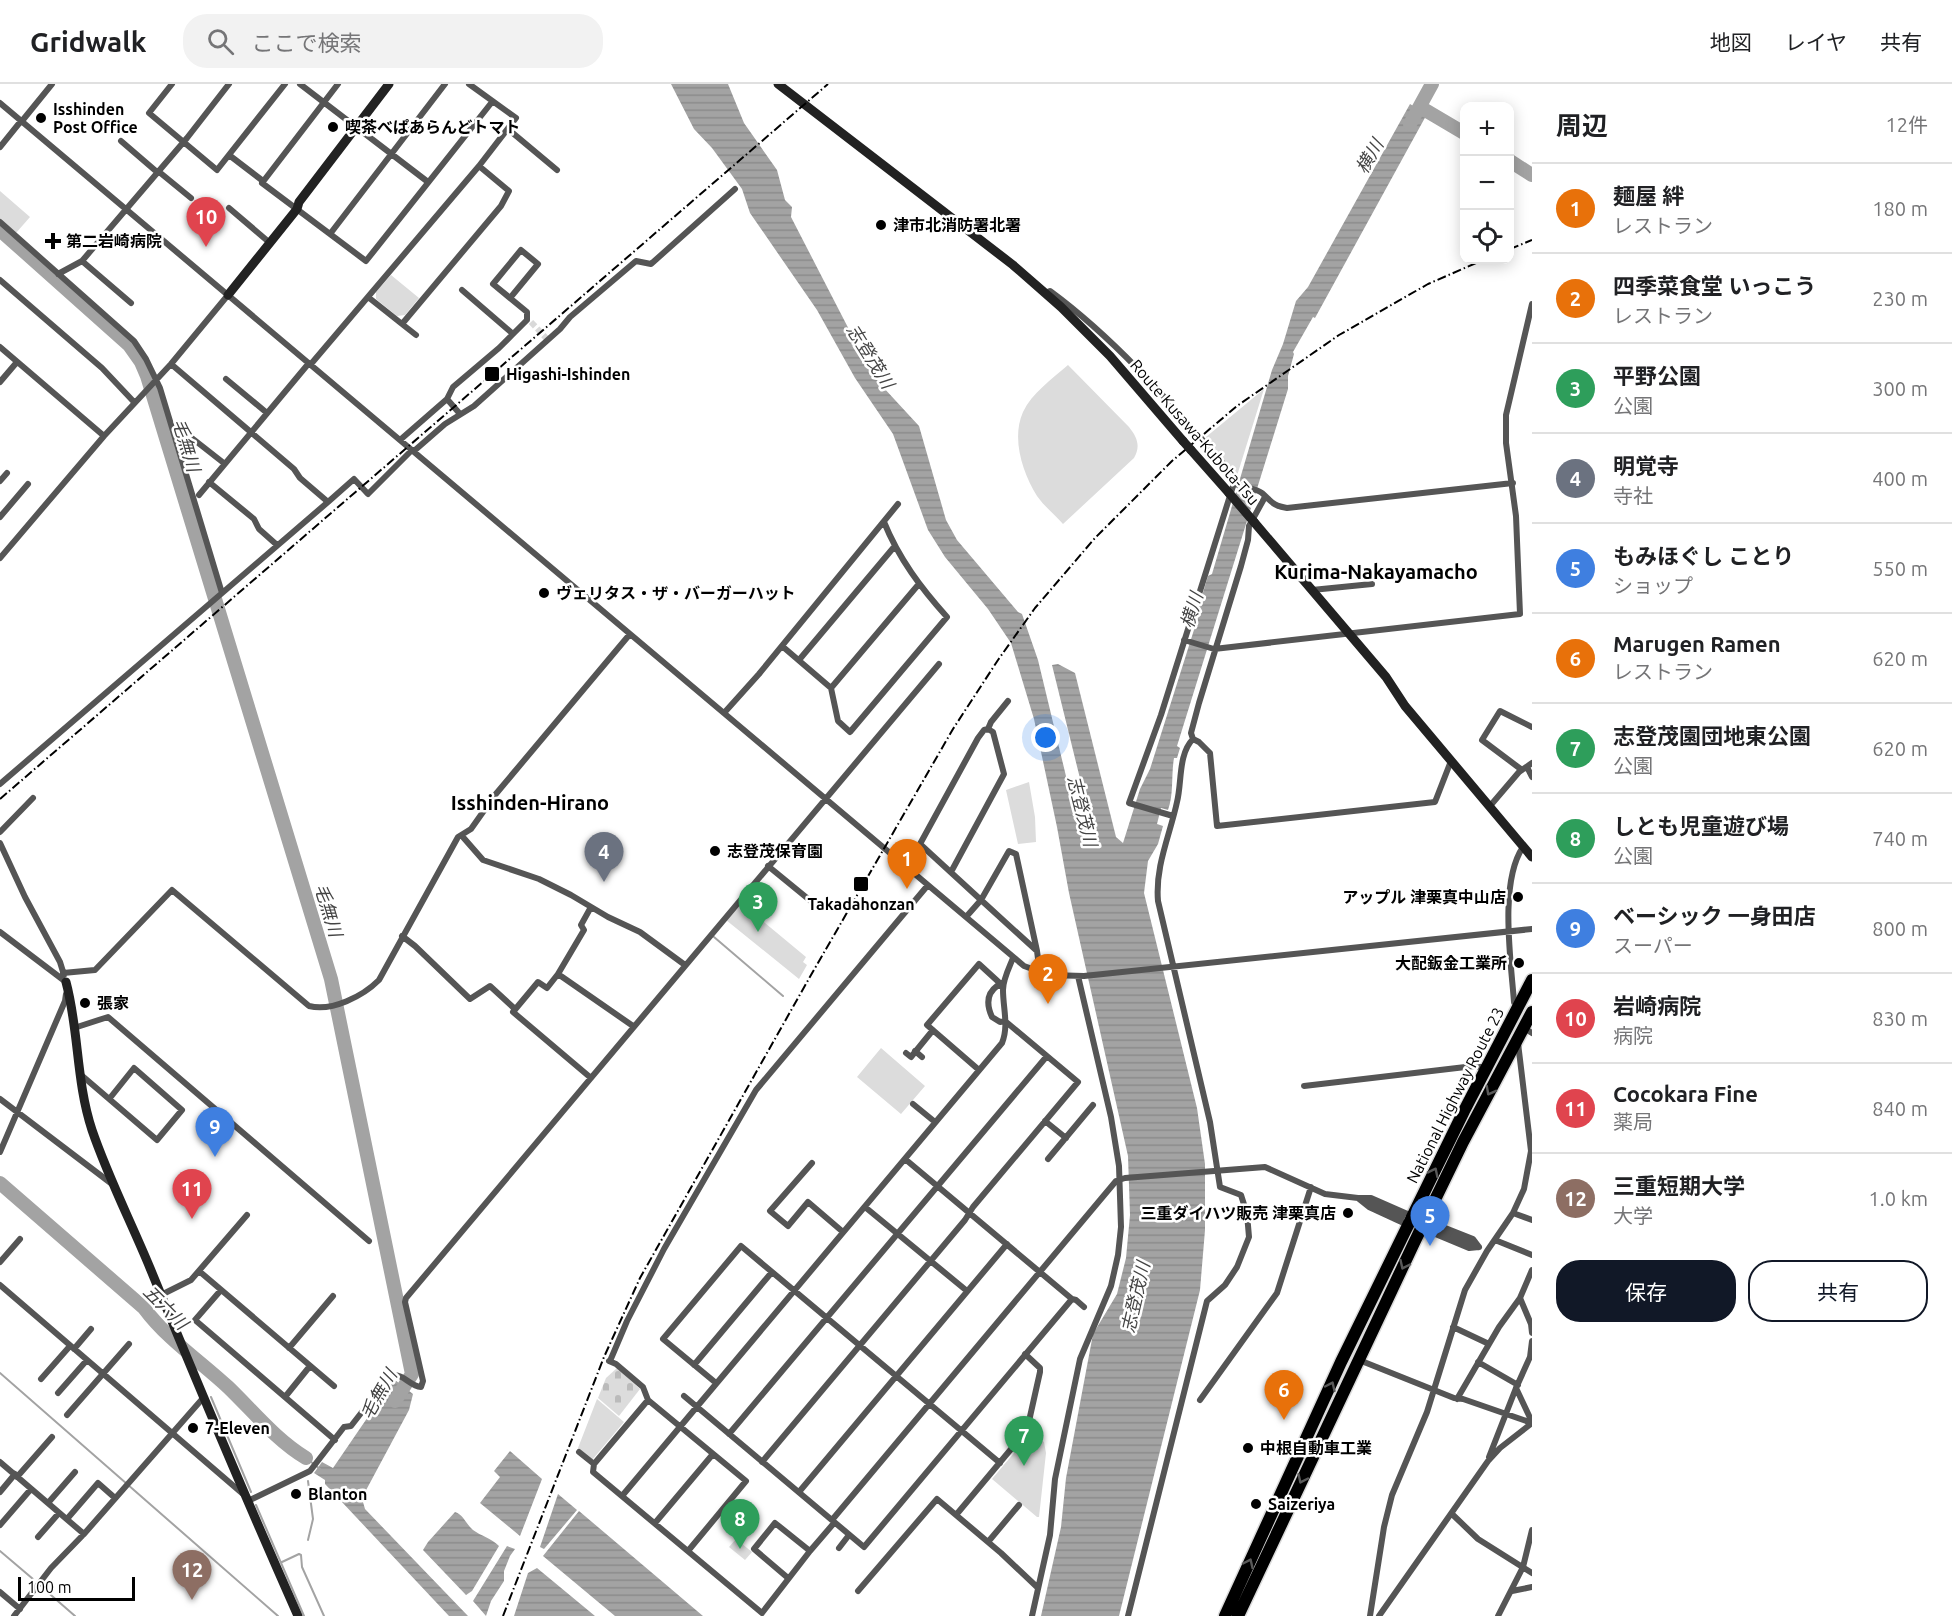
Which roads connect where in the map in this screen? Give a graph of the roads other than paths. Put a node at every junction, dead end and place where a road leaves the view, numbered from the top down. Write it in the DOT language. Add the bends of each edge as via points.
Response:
graph roads {
  1 [pos="52,84"];
  2 [pos="172,84"];
  3 [pos="229,84"];
  4 [pos="285,84"];
  5 [pos="300,84"];
  6 [pos="338,84"];
  7 [pos="389,84"];
  8 [pos="445,84"];
  9 [pos="469,84"];
  10 [pos="778,84"];
  11 [pos="324,102"];
  12 [pos="492,102"];
  13 [pos="0,103"];
  14 [pos="22,121"];
  15 [pos="357,127"];
  16 [pos="508,129"];
  17 [pos="120,141"];
  18 [pos="183,141"];
  19 [pos="0,147"];
  20 [pos="392,154"];
  21 [pos="229,155"];
  22 [pos="479,166"];
  23 [pos="557,170"];
  24 [pos="158,172"];
  25 [pos="263,181"];
  26 [pos="428,182"];
  27 [pos="735,189"];
  28 [pos="190,198"];
  29 [pos="125,208"];
  30 [pos="229,208"];
  31 [pos="297,209"];
  32 [pos="0,222"];
  33 [pos="330,234"];
  34 [pos="270,243"];
  35 [pos="82,261"];
  36 [pos="58,274"];
  37 [pos="0,280"];
  38 [pos="462,290"];
  39 [pos="1045,293"];
  40 [pos="228,295"];
  41 [pos="368,297"];
  42 [pos="510,298"];
  43 [pos="131,303"];
  44 [pos="1532,304"];
  45 [pos="402,324"];
  46 [pos="513,334"];
  47 [pos="416,335"];
  48 [pos="0,347"];
  49 [pos="17,362"];
  50 [pos="310,363"];
  51 [pos="171,364"];
  52 [pos="225,379"];
  53 [pos="156,380"];
  54 [pos="0,382"];
  55 [pos="447,399"];
  56 [pos="134,402"];
  57 [pos="267,413"];
  58 [pos="460,414"];
  59 [pos="251,433"];
  60 [pos="188,435"];
  61 [pos="104,436"];
  62 [pos="400,440"];
  63 [pos="413,451"];
  64 [pos="225,464"];
  65 [pos="7,473"];
  66 [pos="0,481"];
  67 [pos="209,482"];
  68 [pos="1235,483"];
  69 [pos="1513,483"];
  70 [pos="28,484"];
  71 [pos="199,495"];
  72 [pos="1263,495"];
  73 [pos="328,502"];
  74 [pos="898,504"];
  75 [pos="0,517"];
  76 [pos="884,522"];
  77 [pos="277,545"];
  78 [pos="894,547"];
  79 [pos="0,558"];
  80 [pos="1372,584"];
  81 [pos="918,585"];
  82 [pos="1312,590"];
  83 [pos="222,593"];
  84 [pos="1348,632"];
  85 [pos="630,634"];
  86 [pos="1184,640"];
  87 [pos="782,646"];
  88 [pos="1214,649"];
  89 [pos="799,660"];
  90 [pos="939,664"];
  91 [pos="831,688"];
  92 [pos="1008,701"];
  93 [pos="724,713"];
  94 [pos="1532,727"];
  95 [pos="988,729"];
  96 [pos="1193,739"];
  97 [pos="1451,760"];
  98 [pos="1527,767"];
  99 [pos="1532,777"];
  100 [pos="0,784"];
  101 [pos="33,798"];
  102 [pos="825,798"];
  103 [pos="1490,806"];
  104 [pos="1173,816"];
  105 [pos="0,832"];
  106 [pos="462,836"];
  107 [pos="0,843"];
  108 [pos="1523,848"];
  109 [pos="1532,857"];
  110 [pos="768,866"];
  111 [pos="951,872"];
  112 [pos="928,885"];
  113 [pos="981,900"];
  114 [pos="812,902"];
  115 [pos="591,907"];
  116 [pos="966,917"];
  117 [pos="1532,929"];
  118 [pos="1508,931"];
  119 [pos="0,933"];
  120 [pos="402,936"];
  121 [pos="1036,951"];
  122 [pos="1013,958"];
  123 [pos="685,965"];
  124 [pos="1172,967"];
  125 [pos="1041,972"];
  126 [pos="558,974"];
  127 [pos="1081,976"];
  128 [pos="65,977"];
  129 [pos="1532,980"];
  130 [pos="1004,986"];
  131 [pos="68,1001"];
  132 [pos="1514,1002"];
  133 [pos="516,1009"];
  134 [pos="1532,1012"];
  135 [pos="1005,1021"];
  136 [pos="633,1026"];
  137 [pos="74,1028"];
  138 [pos="933,1030"];
  139 [pos="1524,1033"];
  140 [pos="915,1051"];
  141 [pos="906,1053"];
  142 [pos="1047,1056"];
  143 [pos="922,1057"];
  144 [pos="1487,1068"];
  145 [pos="979,1070"];
  146 [pos="80,1073"];
  147 [pos="591,1078"];
  148 [pos="1304,1086"];
  149 [pos="110,1098"];
  150 [pos="0,1099"];
  151 [pos="913,1104"];
  152 [pos="1094,1105"];
  153 [pos="17,1112"];
  154 [pos="1046,1121"];
  155 [pos="935,1122"];
  156 [pos="1066,1138"];
  157 [pos="0,1152"];
  158 [pos="905,1159"];
  159 [pos="1048,1159"];
  160 [pos="812,1163"];
  161 [pos="1217,1170"];
  162 [pos="1530,1173"];
  163 [pos="1122,1178"];
  164 [pos="112,1184"];
  165 [pos="938,1186"];
  166 [pos="1311,1187"];
  167 [pos="864,1207"];
  168 [pos="969,1213"];
  169 [pos="1513,1213"];
  170 [pos="247,1215"];
  171 [pos="1408,1219"];
  172 [pos="1532,1220"];
  173 [pos="1426,1225"];
  174 [pos="843,1232"];
  175 [pos="898,1234"];
  176 [pos="20,1239"];
  177 [pos="1495,1240"];
  178 [pos="369,1241"];
  179 [pos="1007,1245"];
  180 [pos="1479,1247"];
  181 [pos="1487,1251"];
  182 [pos="1532,1256"];
  183 [pos="931,1261"];
  184 [pos="0,1262"];
  185 [pos="1532,1270"];
  186 [pos="199,1271"];
  187 [pos="772,1272"];
  188 [pos="1040,1272"];
  189 [pos="0,1285"];
  190 [pos="220,1290"];
  191 [pos="794,1291"];
  192 [pos="968,1291"];
  193 [pos="161,1295"];
  194 [pos="333,1296"];
  195 [pos="1520,1298"];
  196 [pos="1072,1299"];
  197 [pos="1084,1307"];
  198 [pos="827,1318"];
  199 [pos="1532,1324"];
  200 [pos="1452,1327"];
  201 [pos="92,1329"];
  202 [pos="1532,1333"];
  203 [pos="1532,1341"];
  204 [pos="129,1344"];
  205 [pos="1489,1344"];
  206 [pos="860,1346"];
  207 [pos="72,1347"];
  208 [pos="289,1348"];
  209 [pos="1025,1354"];
  210 [pos="1531,1358"];
  211 [pos="87,1360"];
  212 [pos="1359,1360"];
  213 [pos="1478,1362"];
  214 [pos="694,1365"];
  215 [pos="310,1366"];
  216 [pos="104,1374"];
  217 [pos="896,1376"];
  218 [pos="41,1379"];
  219 [pos="716,1383"];
  220 [pos="334,1386"];
  221 [pos="1517,1386"];
  222 [pos="1432,1390"];
  223 [pos="58,1393"];
  224 [pos="285,1396"];
  225 [pos="684,1396"];
  226 [pos="204,1397"];
  227 [pos="1457,1399"];
  228 [pos="648,1400"];
  229 [pos="1200,1400"];
  230 [pos="929,1404"];
  231 [pos="696,1407"];
  232 [pos="1506,1413"];
  233 [pos="67,1415"];
  234 [pos="1532,1423"];
  235 [pos="680,1426"];
  236 [pos="961,1431"];
  237 [pos="172,1432"];
  238 [pos="729,1434"];
  239 [pos="52,1437"];
  240 [pos="335,1440"];
  241 [pos="579,1452"];
  242 [pos="713,1454"];
  243 [pos="762,1461"];
  244 [pos="1488,1461"];
  245 [pos="0,1462"];
  246 [pos="1000,1463"];
  247 [pos="594,1464"];
  248 [pos="75,1472"];
  249 [pos="16,1476"];
  250 [pos="32,1489"];
  251 [pos="0,1492"];
  252 [pos="799,1492"];
  253 [pos="622,1496"];
  254 [pos="115,1498"];
  255 [pos="248,1499"];
  256 [pos="48,1503"];
  257 [pos="1019,1505"];
  258 [pos="59,1513"];
  259 [pos="1452,1514"];
  260 [pos="956,1515"];
  261 [pos="67,1520"];
  262 [pos="833,1521"];
  263 [pos="655,1523"];
  264 [pos="0,1525"];
  265 [pos="1532,1530"];
  266 [pos="84,1534"];
  267 [pos="849,1535"];
  268 [pos="38,1537"];
  269 [pos="988,1542"];
  270 [pos="839,1548"];
  271 [pos="688,1551"];
  272 [pos="810,1551"];
  273 [pos="1523,1567"];
  274 [pos="1532,1573"];
  275 [pos="788,1578"];
  276 [pos="1037,1587"];
  277 [pos="1532,1587"];
  278 [pos="858,1591"];
  279 [pos="1512,1591"];
  280 [pos="0,1592"];
  281 [pos="20,1609"];
  282 [pos="1501,1614"];
  283 [pos="14,1616"];
  284 [pos="298,1616"];
  285 [pos="1032,1616"];
  286 [pos="1128,1616"];
  287 [pos="1225,1616"];
  288 [pos="1238,1616"];
  289 [pos="1371,1616"];
  290 [pos="1379,1616"];
  1 -- 14 [label="street"];
  2 -- 18 [label="street" via="149,113"];
  3 -- 18 [label="street"];
  4 -- 21 [label="street"];
  5 -- 11 [label="street"];
  6 -- 11 [label="street"];
  7 -- 15 [label="main road"];
  8 -- 20 [label="street"];
  9 -- 12 [label="street"];
  10 -- 39 [label="main road, Route Kusawa-Kubota-Tsu"];
  11 -- 15 [label="street"];
  11 -- 25 [label="street"];
  12 -- 16 [label="street" via="516,118"];
  12 -- 26 [label="street"];
  13 -- 14 [label="street"];
  14 -- 19 [label="street"];
  14 -- 29 [label="street"];
  15 -- 20 [label="street"];
  15 -- 31 [label="main road"];
  16 -- 22 [label="street"];
  16 -- 23 [label="street"];
  17 -- 24 [label="street"];
  18 -- 21 [label="street" via="218,170"];
  18 -- 24 [label="street"];
  20 -- 26 [label="street"];
  20 -- 33 [label="street"];
  21 -- 25 [label="street"];
  22 -- 41 [label="street"];
  22 -- 45 [label="street" via="509,191 501,206"];
  24 -- 28 [label="street"];
  24 -- 29 [label="street"];
  25 -- 31 [label="street"];
  26 -- 33 [label="street" via="366,261"];
  27 -- 58 [label="street" via="651,264 636,261 474,406"];
  29 -- 35 [label="street"];
  29 -- 40 [label="street"];
  30 -- 34 [label="street"];
  31 -- 33 [label="street"];
  31 -- 34 [label="main road"];
  32 -- 36 [label="street"];
  34 -- 40 [label="main road"];
  35 -- 36 [label="street"];
  35 -- 43 [label="street"];
  36 -- 53 [label="street" via="134,341"];
  37 -- 56 [label="street" via="102,368"];
  38 -- 46 [label="street"];
  39 -- 68 [label="street" via="1050,291 1069,304 1156,386 1227,468"];
  39 -- 82 [label="main road, Route Kusawa-Kubota-Tsu, bridge" via="1110,356"];
  40 -- 50 [label="street"];
  40 -- 51 [label="street"];
  41 -- 45 [label="street"];
  41 -- 50 [label="street"];
  42 -- 42 [label="street" via="493,284 521,250 538,264"];
  42 -- 46 [label="street" via="527,312 529,321"];
  44 -- 69 [label="street" via="1506,415"];
  45 -- 47 [label="street"];
  46 -- 55 [label="street" via="453,387"];
  48 -- 49 [label="street"];
  49 -- 54 [label="street"];
  49 -- 61 [label="street"];
  50 -- 57 [label="street"];
  50 -- 62 [label="street"];
  51 -- 53 [label="street"];
  51 -- 59 [label="street"];
  52 -- 57 [label="street"];
  53 -- 56 [label="street"];
  53 -- 83 [label="street"];
  55 -- 58 [label="street"];
  55 -- 62 [label="street"];
  56 -- 61 [label="street"];
  57 -- 59 [label="street"];
  58 -- 63 [label="street"];
  59 -- 64 [label="street"];
  59 -- 73 [label="street"];
  60 -- 64 [label="street"];
  61 -- 79 [label="street"];
  62 -- 63 [label="street"];
  63 -- 73 [label="street" via="368,494 354,479"];
  63 -- 85 [label="street"];
  64 -- 67 [label="street"];
  65 -- 66 [label="street"];
  67 -- 71 [label="street"];
  67 -- 77 [label="street" via="254,519 258,529"];
  68 -- 72 [label="street"];
  68 -- 86 [label="street"];
  69 -- 72 [label="street" via="1287,508 1277,506"];
  69 -- 84 [label="street" via="1520,614"];
  70 -- 75 [label="street"];
  72 -- 88 [label="street" via="1249,526 1241,566"];
  73 -- 77 [label="street"];
  74 -- 76 [label="street"];
  76 -- 78 [label="street"];
  76 -- 87 [label="street"];
  77 -- 83 [label="street"];
  78 -- 81 [label="street"];
  78 -- 89 [label="street"];
  80 -- 82 [label="street"];
  81 -- 91 [label="street"];
  81 -- 91 [label="street" via="947,617 850,732 838,722"];
  82 -- 84 [label="main road, Route Kusawa-Kubota-Tsu"];
  83 -- 100 [label="street"];
  84 -- 88 [label="street"];
  84 -- 97 [label="main road, Route Kusawa-Kubota-Tsu"];
  85 -- 93 [label="street"];
  85 -- 106 [label="street" via="495,795 471,830"];
  86 -- 88 [label="street"];
  86 -- 104 [label="street" via="1129,803"];
  87 -- 89 [label="street"];
  87 -- 93 [label="street"];
  88 -- 96 [label="street" via="1191,733"];
  89 -- 91 [label="street"];
  90 -- 102 [label="street"];
  92 -- 95 [label="street"];
  93 -- 102 [label="street"];
  94 -- 98 [label="street" via="1500,711 1482,740"];
  95 -- 111 [label="street" via="993,732 1004,774"];
  95 -- 111 [label="street" via="978,738 920,844"];
  96 -- 97 [label="street" via="1210,753 1218,826 1435,802"];
  96 -- 104 [label="street" via="1183,761"];
  97 -- 103 [label="main road, Route Kusawa-Kubota-Tsu"];
  98 -- 99 [label="street"];
  98 -- 103 [label="street"];
  101 -- 105 [label="street"];
  102 -- 110 [label="street"];
  102 -- 112 [label="street"];
  103 -- 108 [label="main road, Route Kusawa-Kubota-Tsu"];
  104 -- 124 [label="street" via="1157,885"];
  106 -- 115 [label="street" via="483,860 539,879"];
  106 -- 120 [label="street"];
  107 -- 128 [label="street"];
  108 -- 109 [label="main road, Route Kusawa-Kubota-Tsu"];
  108 -- 118 [label="street" via="1515,858 1511,877"];
  110 -- 114 [label="street"];
  110 -- 123 [label="street"];
  111 -- 113 [label="street"];
  112 -- 116 [label="street"];
  112 -- 228 [label="street" via="756,1090 664,1249 610,1361 643,1386"];
  113 -- 116 [label="street"];
  113 -- 121 [label="street"];
  113 -- 121 [label="street" via="1009,851 1016,854"];
  115 -- 123 [label="street" via="640,932"];
  115 -- 126 [label="street" via="581,925 584,930"];
  116 -- 122 [label="street"];
  117 -- 118 [label="street"];
  118 -- 124 [label="street"];
  118 -- 132 [label="street"];
  119 -- 128 [label="street"];
  120 -- 128 [label="street" via="379,980 369,990 356,998 313,1007 304,1004 172,890 95,970"];
  120 -- 133 [label="street" via="470,999 490,986"];
  121 -- 125 [label="street"];
  122 -- 125 [label="street"];
  122 -- 130 [label="street"];
  123 -- 136 [label="street"];
  124 -- 127 [label="street"];
  124 -- 161 [label="street" via="1210,1122"];
  125 -- 127 [label="street"];
  126 -- 133 [label="street" via="547,988 538,982"];
  126 -- 136 [label="street"];
  127 -- 163 [label="street"];
  128 -- 131 [label="main road"];
  129 -- 144 [label="highway, National Highway Route 23"];
  130 -- 135 [label="street"];
  130 -- 135 [label="street" via="994,988 988,1005 995,1021"];
  130 -- 138 [label="street" via="979,964 927,1025"];
  131 -- 137 [label="main road"];
  131 -- 153 [label="street"];
  133 -- 147 [label="street" via="513,1012"];
  134 -- 139 [label="highway, National Highway Route 23"];
  135 -- 142 [label="street"];
  135 -- 145 [label="street" via="1002,1043"];
  136 -- 147 [label="street"];
  137 -- 146 [label="main road"];
  137 -- 178 [label="street" via="108,1017"];
  138 -- 140 [label="street"];
  138 -- 145 [label="street"];
  139 -- 162 [label="street"];
  139 -- 173 [label="highway, National Highway Route 23, one-way"];
  140 -- 141 [label="street" via="911,1057"];
  140 -- 143 [label="street"];
  142 -- 154 [label="street" via="1078,1082"];
  142 -- 165 [label="street"];
  144 -- 148 [label="street" via="1474,1066"];
  171 -- 144 [label="highway, National Highway Route 23, one-way"];
  145 -- 155 [label="street"];
  146 -- 149 [label="street"];
  146 -- 164 [label="main road" via="89,1119"];
  147 -- 240 [label="street" via="406,1298 421,1387 395,1374 386,1379 351,1426 344,1427"];
  149 -- 149 [label="street" via="157,1140 182,1110 134,1068"];
  150 -- 153 [label="street"];
  151 -- 155 [label="street"];
  152 -- 156 [label="street"];
  153 -- 157 [label="street"];
  153 -- 164 [label="street"];
  154 -- 156 [label="street"];
  154 -- 168 [label="street"];
  155 -- 158 [label="street"];
  156 -- 159 [label="street"];
  158 -- 165 [label="street"];
  158 -- 167 [label="street"];
  160 -- 174 [label="street" via="770,1211 788,1226 808,1202"];
  161 -- 163 [label="street"];
  161 -- 166 [label="street" via="1265,1167"];
  161 -- 286 [label="street" via="1220,1187 1241,1195 1249,1237 1237,1267 1207,1301"];
  162 -- 169 [label="street"];
  163 -- 188 [label="street"];
  163 -- 276 [label="street" via="1121,1227 1114,1273 1080,1359 1054,1479 1050,1535"];
  164 -- 193 [label="main road"];
  165 -- 168 [label="street"];
  165 -- 175 [label="street"];
  166 -- 171 [label="street" via="1325,1194 1358,1198 1369,1206"];
  166 -- 229 [label="street" via="1277,1293"];
  167 -- 174 [label="street"];
  167 -- 175 [label="street"];
  168 -- 179 [label="street"];
  168 -- 183 [label="street"];
  169 -- 172 [label="street"];
  169 -- 177 [label="street"];
  170 -- 186 [label="street"];
  287 -- 171 [label="highway, National Highway Route 23, one-way"];
  173 -- 180 [label="street"];
  173 -- 180 [label="street" via="1473,1239"];
  173 -- 212 [label="highway, National Highway Route 23, one-way"];
  174 -- 191 [label="street"];
  175 -- 183 [label="street"];
  175 -- 198 [label="street"];
  176 -- 184 [label="street"];
  177 -- 181 [label="street"];
  177 -- 182 [label="street"];
  179 -- 188 [label="street"];
  179 -- 192 [label="street"];
  180 -- 181 [label="street"];
  181 -- 200 [label="street" via="1468,1283"];
  183 -- 192 [label="street"];
  183 -- 206 [label="street"];
  185 -- 195 [label="street"];
  186 -- 190 [label="street"];
  186 -- 193 [label="street" via="191,1280"];
  187 -- 191 [label="street"];
  187 -- 214 [label="street"];
  187 -- 214 [label="street" via="741,1246 663,1339"];
  188 -- 196 [label="street"];
  188 -- 230 [label="street"];
  189 -- 207 [label="street"];
  190 -- 208 [label="street"];
  190 -- 224 [label="street" via="195,1320"];
  191 -- 198 [label="street"];
  191 -- 219 [label="street"];
  192 -- 217 [label="street"];
  193 -- 226 [label="main road"];
  194 -- 208 [label="street"];
  195 -- 199 [label="street"];
  195 -- 205 [label="street"];
  196 -- 197 [label="street"];
  196 -- 209 [label="street"];
  198 -- 206 [label="street"];
  198 -- 238 [label="street"];
  199 -- 202 [label="street"];
  200 -- 205 [label="street"];
  200 -- 222 [label="street"];
  201 -- 207 [label="street"];
  203 -- 210 [label="street"];
  204 -- 216 [label="street"];
  205 -- 213 [label="street"];
  206 -- 217 [label="street"];
  206 -- 243 [label="street"];
  207 -- 211 [label="street"];
  207 -- 218 [label="street"];
  208 -- 215 [label="street"];
  209 -- 236 [label="street"];
  209 -- 246 [label="street" via="1040,1368 1027,1430"];
  210 -- 221 [label="street"];
  211 -- 216 [label="street"];
  211 -- 223 [label="street"];
  212 -- 222 [label="street"];
  212 -- 288 [label="highway, National Highway Route 23, one-way"];
  213 -- 221 [label="street"];
  213 -- 227 [label="street"];
  214 -- 219 [label="street"];
  215 -- 220 [label="street"];
  215 -- 224 [label="street"];
  216 -- 233 [label="street"];
  216 -- 237 [label="street"];
  217 -- 230 [label="street"];
  217 -- 252 [label="street"];
  219 -- 231 [label="street"];
  221 -- 232 [label="street"];
  221 -- 234 [label="street"];
  222 -- 227 [label="street"];
  222 -- 289 [label="street" via="1427,1412 1392,1495"];
  224 -- 240 [label="street"];
  225 -- 231 [label="street"];
  226 -- 237 [label="street"];
  226 -- 255 [label="main road"];
  227 -- 232 [label="street"];
  228 -- 235 [label="street"];
  228 -- 247 [label="street"];
  230 -- 236 [label="street"];
  230 -- 262 [label="street"];
  231 -- 235 [label="street"];
  231 -- 238 [label="street"];
  232 -- 234 [label="street"];
  232 -- 244 [label="street"];
  234 -- 244 [label="street"];
  235 -- 242 [label="street"];
  235 -- 253 [label="street"];
  236 -- 246 [label="street"];
  236 -- 267 [label="street" via="864,1547"];
  237 -- 254 [label="street"];
  237 -- 255 [label="street"];
  238 -- 243 [label="street"];
  239 -- 249 [label="street"];
  240 -- 255 [label="street" via="310,1471"];
  241 -- 247 [label="street"];
  242 -- 263 [label="street"];
  242 -- 271 [label="street" via="746,1481"];
  243 -- 252 [label="street"];
  244 -- 259 [label="street"];
  245 -- 249 [label="street"];
  246 -- 260 [label="street"];
  247 -- 253 [label="street" via="593,1472"];
  248 -- 256 [label="street"];
  249 -- 250 [label="street"];
  249 -- 251 [label="street"];
  250 -- 256 [label="street"];
  250 -- 264 [label="street"];
  252 -- 262 [label="street"];
  253 -- 263 [label="street"];
  254 -- 261 [label="street" via="98,1483"];
  254 -- 266 [label="street"];
  255 -- 284 [label="main road"];
  256 -- 258 [label="street"];
  257 -- 269 [label="street"];
  258 -- 261 [label="street"];
  258 -- 268 [label="street"];
  259 -- 273 [label="street" via="1478,1539"];
  259 -- 290 [label="street"];
  260 -- 269 [label="street"];
  260 -- 278 [label="street" via="937,1499"];
  261 -- 266 [label="street"];
  262 -- 267 [label="street"];
  262 -- 272 [label="street"];
  263 -- 271 [label="street"];
  265 -- 273 [label="street"];
  266 -- 281 [label="street" via="51,1568"];
  267 -- 270 [label="street"];
  269 -- 276 [label="street"];
  271 -- 275 [label="street" via="762,1613"];
  272 -- 275 [label="street"];
  272 -- 275 [label="street" via="776,1523 754,1549"];
  273 -- 274 [label="street"];
  273 -- 279 [label="street"];
  276 -- 285 [label="street"];
  277 -- 279 [label="street"];
  279 -- 282 [label="street"];
  280 -- 281 [label="street"];
  281 -- 283 [label="street"];
}
